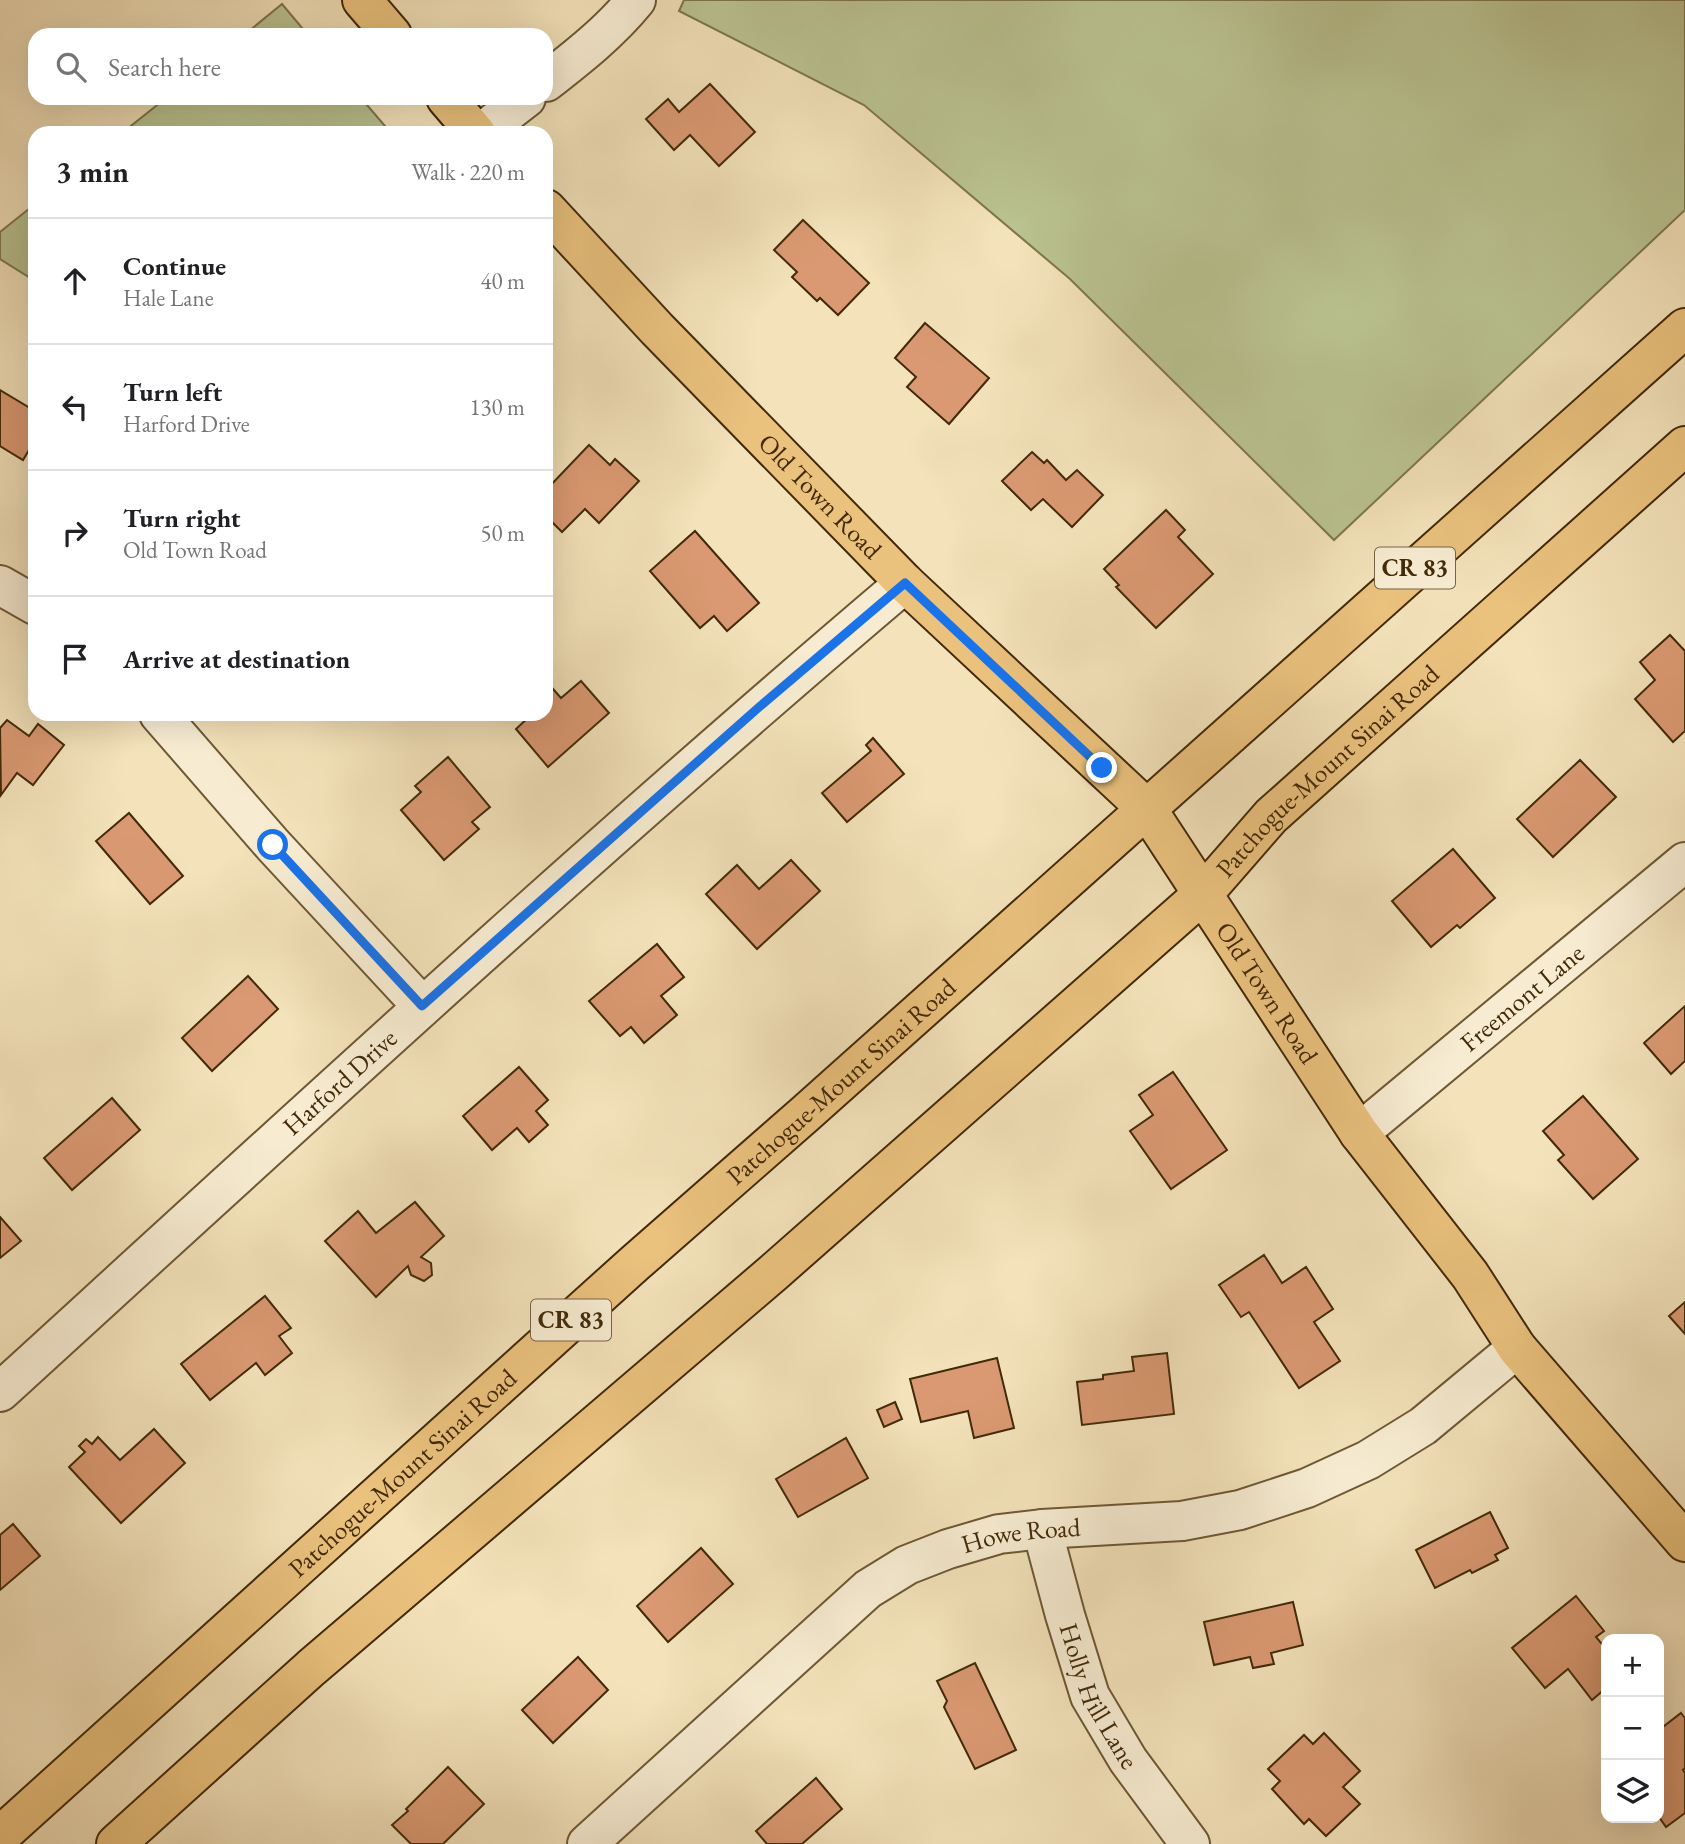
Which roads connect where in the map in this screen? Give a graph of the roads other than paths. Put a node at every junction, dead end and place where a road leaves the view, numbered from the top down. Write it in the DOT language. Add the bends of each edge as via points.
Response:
graph roads {
  1 [pos="362,0"];
  2 [pos="636,0"];
  3 [pos="386,28"];
  4 [pos="553,77"];
  5 [pos="452,105"];
  6 [pos="517,105"];
  7 [pos="470,126"];
  8 [pos="490,126"];
  9 [pos="553,217"];
  10 [pos="1685,328"];
  11 [pos="1685,446"];
  12 [pos="905,583"];
  13 [pos="0,585"];
  14 [pos="28,601"];
  15 [pos="165,721"];
  16 [pos="1147,809"];
  17 [pos="1685,862"];
  18 [pos="1203,894"];
  19 [pos="422,1006"];
  20 [pos="1359,1133"];
  21 [pos="1517,1348"];
  22 [pos="0,1392"];
  23 [pos="1042,1529"];
  24 [pos="1685,1542"];
  25 [pos="0,1836"];
  26 [pos="116,1844"];
  27 [pos="587,1844"];
  28 [pos="1190,1844"];
  1 -- 3 [label="main road"];
  2 -- 4 [label="street" via="620,20"];
  5 -- 7 [label="main road"];
  6 -- 8 [label="street"];
  9 -- 12 [label="main road, Old Town Road" via="657,330"];
  10 -- 16 [label="main road, Patchogue-Mount Sinai Road / CR 83"];
  11 -- 18 [label="main road, Patchogue-Mount Sinai Road" via="1271,816"];
  12 -- 16 [label="main road, Old Town Road"];
  12 -- 19 [label="street, Harford Drive"];
  13 -- 14 [label="street"];
  15 -- 19 [label="street"];
  16 -- 18 [label="main road, Old Town Road"];
  16 -- 25 [label="main road, Patchogue-Mount Sinai Road / CR 83"];
  17 -- 20 [label="street, Freemont Lane"];
  18 -- 20 [label="main road, Old Town Road"];
  18 -- 26 [label="main road, Patchogue-Mount Sinai Road" via="773,1273 311,1668"];
  19 -- 22 [label="street, Harford Drive"];
  20 -- 21 [label="main road, Old Town Road" via="1470,1275"];
  21 -- 23 [label="street, Howe Road" via="1423,1426 1368,1460 1307,1488 1240,1510 1182,1521"];
  21 -- 24 [label="main road, Old Town Road"];
  23 -- 27 [label="street, Howe Road" via="999,1534 947,1549 906,1565 868,1589"];
  23 -- 28 [label="street, Holly Hill Lane" via="1090,1696 1128,1760"];
}
